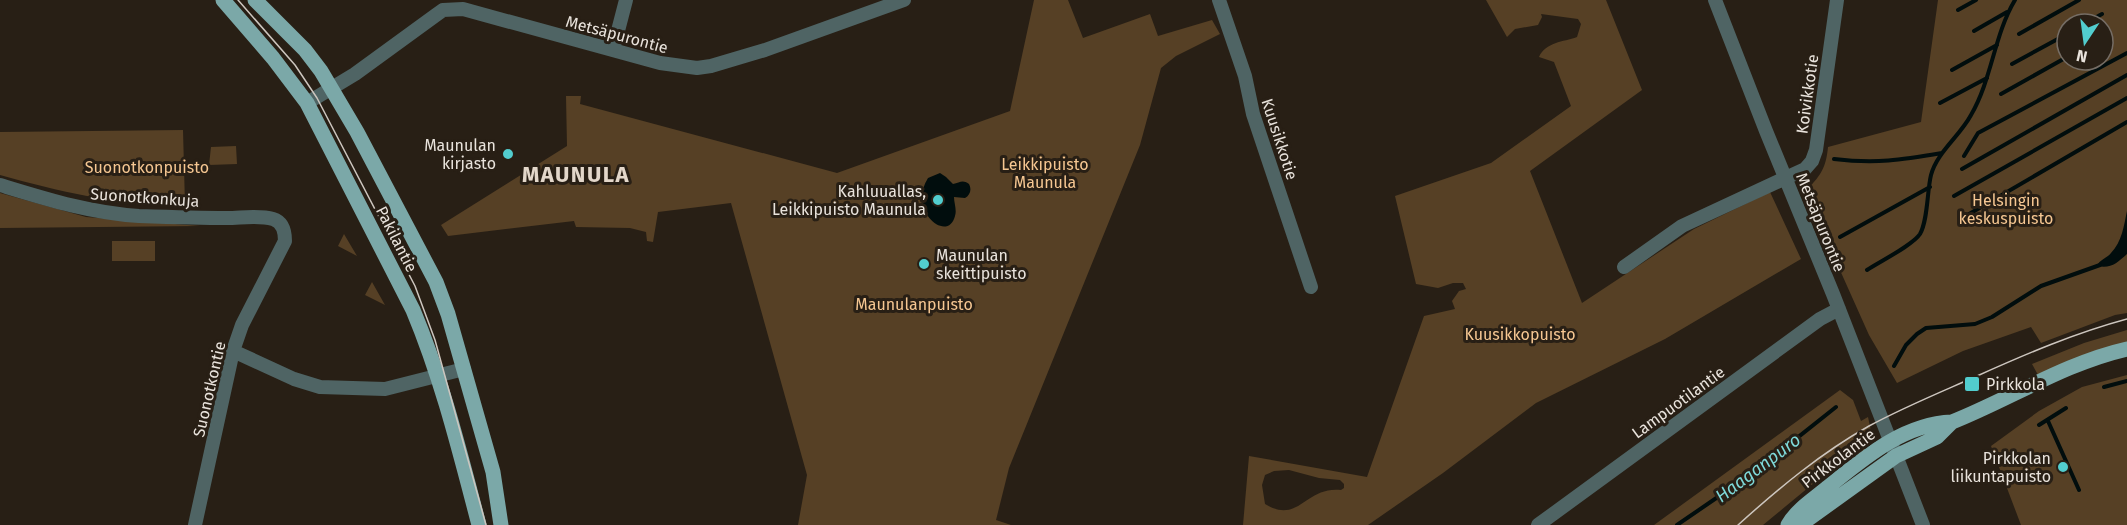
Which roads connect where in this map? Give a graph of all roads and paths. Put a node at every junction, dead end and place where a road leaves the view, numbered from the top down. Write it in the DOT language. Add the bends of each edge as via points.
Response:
graph roads {
  1 [pos="223,0"];
  2 [pos="255,0"];
  3 [pos="626,0"];
  4 [pos="904,0"];
  5 [pos="1219,0"];
  6 [pos="1715,0"];
  7 [pos="1837,0"];
  8 [pos="441,5"];
  9 [pos="613,50"];
  10 [pos="332,89"];
  11 [pos="307,103"];
  12 [pos="1786,178"];
  13 [pos="0,184"];
  14 [pos="285,233"];
  15 [pos="1624,267"];
  16 [pos="1311,287"];
  17 [pos="1839,309"];
  18 [pos="2127,349"];
  19 [pos="233,351"];
  20 [pos="465,369"];
  21 [pos="437,376"];
  22 [pos="1952,422"];
  23 [pos="1890,441"];
  24 [pos="1896,456"];
  25 [pos="195,525"];
  26 [pos="479,525"];
  27 [pos="501,525"];
  28 [pos="1538,525"];
  29 [pos="1788,525"];
  30 [pos="1800,525"];
  31 [pos="1923,525"];
  1 -- 11 [label="main road, Pakilantie"];
  2 -- 10 [label="main road, Pakilantie" via="305,50"];
  3 -- 9 [label="street"];
  4 -- 9 [label="street, Metsäpurontie" via="711,66 669,65"];
  5 -- 16 [label="street, Kuusikkotie"];
  6 -- 12 [label="street, Metsäpurontie"];
  7 -- 12 [label="street, Koivikkotie" via="1816,150 1805,169"];
  8 -- 9 [label="street, Metsäpurontie"];
  8 -- 10 [label="street, Metsäpurontie"];
  10 -- 11 [label="street, Metsäpurontie"];
  10 -- 20 [label="main road, Pakilantie" via="436,282"];
  11 -- 21 [label="main road, Pakilantie" via="413,310"];
  12 -- 15 [label="street, Koivikkotie" via="1682,226"];
  12 -- 17 [label="street, Metsäpurontie"];
  13 -- 14 [label="street, Suonotkonkuja" via="114,214 273,219"];
  14 -- 19 [label="street, Suonotkontie" via="285,241"];
  17 -- 23 [label="street, Metsäpurontie"];
  17 -- 28 [label="street, Lampuotilantie"];
  18 -- 22 [label="main road, Pirkkolantie" via="2069,368"];
  19 -- 21 [label="street" via="320,387 373,390"];
  19 -- 25 [label="street, Suonotkontie"];
  20 -- 21 [label="street"];
  20 -- 27 [label="main road, Pakilantie" via="493,472"];
  21 -- 26 [label="main road, Pakilantie"];
  22 -- 23 [label="main road, Pirkkolantie" via="1932,423"];
  22 -- 24 [label="main road, Pirkkolantie" via="1937,437"];
  23 -- 24 [label="street, Metsäpurontie"];
  23 -- 29 [label="main road, Pirkkolantie" via="1858,462 1793,516"];
  24 -- 30 [label="main road, Pirkkolantie"];
  24 -- 31 [label="street, Metsäpurontie"];
}
